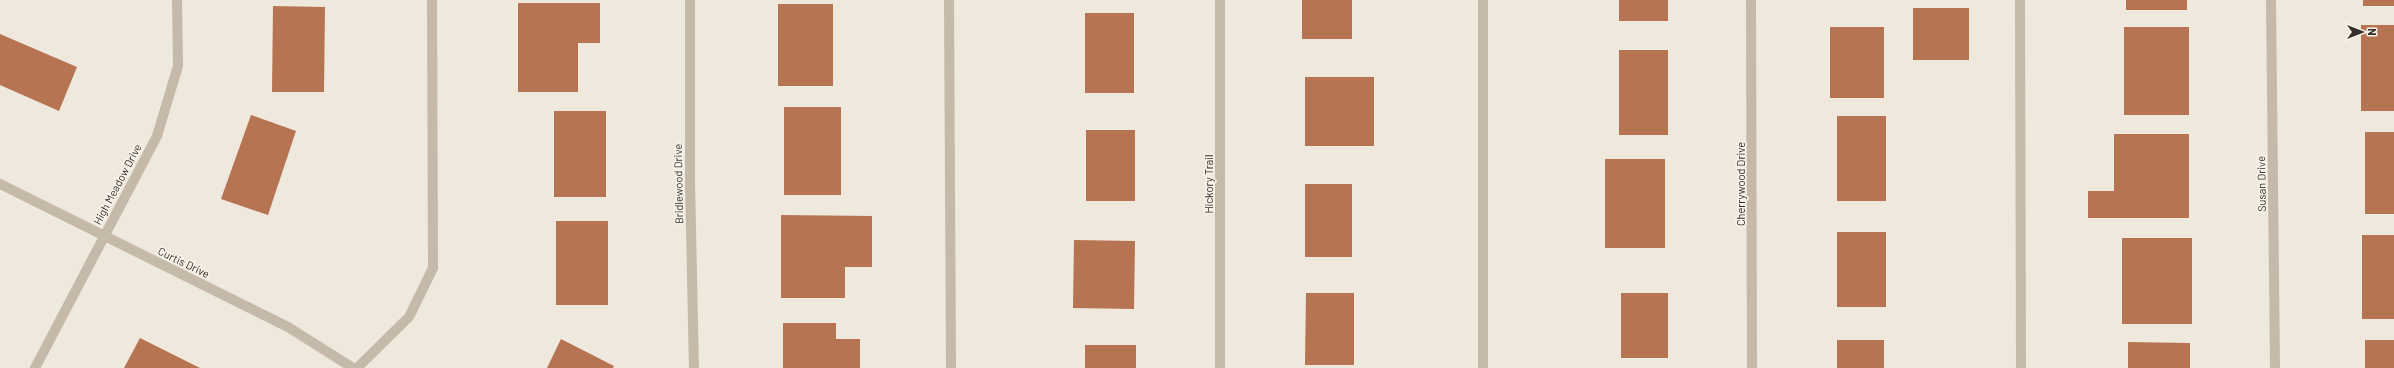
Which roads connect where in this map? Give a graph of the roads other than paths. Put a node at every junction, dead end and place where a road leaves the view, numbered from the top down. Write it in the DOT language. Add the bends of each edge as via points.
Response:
graph roads {
  1 [pos="177,0"];
  2 [pos="432,0"];
  3 [pos="690,0"];
  4 [pos="948,0"];
  5 [pos="1220,0"];
  6 [pos="1483,0"];
  7 [pos="1752,0"];
  8 [pos="2020,0"];
  9 [pos="2271,0"];
  10 [pos="0,184"];
  11 [pos="103,235"];
  12 [pos="35,368"];
  13 [pos="353,368"];
  14 [pos="357,368"];
  15 [pos="694,368"];
  16 [pos="951,368"];
  17 [pos="1220,368"];
  18 [pos="1483,368"];
  19 [pos="1752,368"];
  20 [pos="2021,368"];
  21 [pos="2275,368"];
  1 -- 11 [label="street, High Meadow Drive" via="178,66 157,136"];
  2 -- 14 [label="street" via="433,268 409,317"];
  3 -- 15 [label="street, Bridlewood Drive"];
  4 -- 16 [label="street"];
  5 -- 17 [label="street, Hickory Trail"];
  6 -- 18 [label="street"];
  7 -- 19 [label="street, Cherrywood Drive"];
  8 -- 20 [label="street"];
  9 -- 21 [label="street, Susan Drive"];
  10 -- 11 [label="street, Curtis Drive"];
  11 -- 12 [label="street, High Meadow Drive"];
  11 -- 13 [label="street, Curtis Drive" via="288,326"];
}
